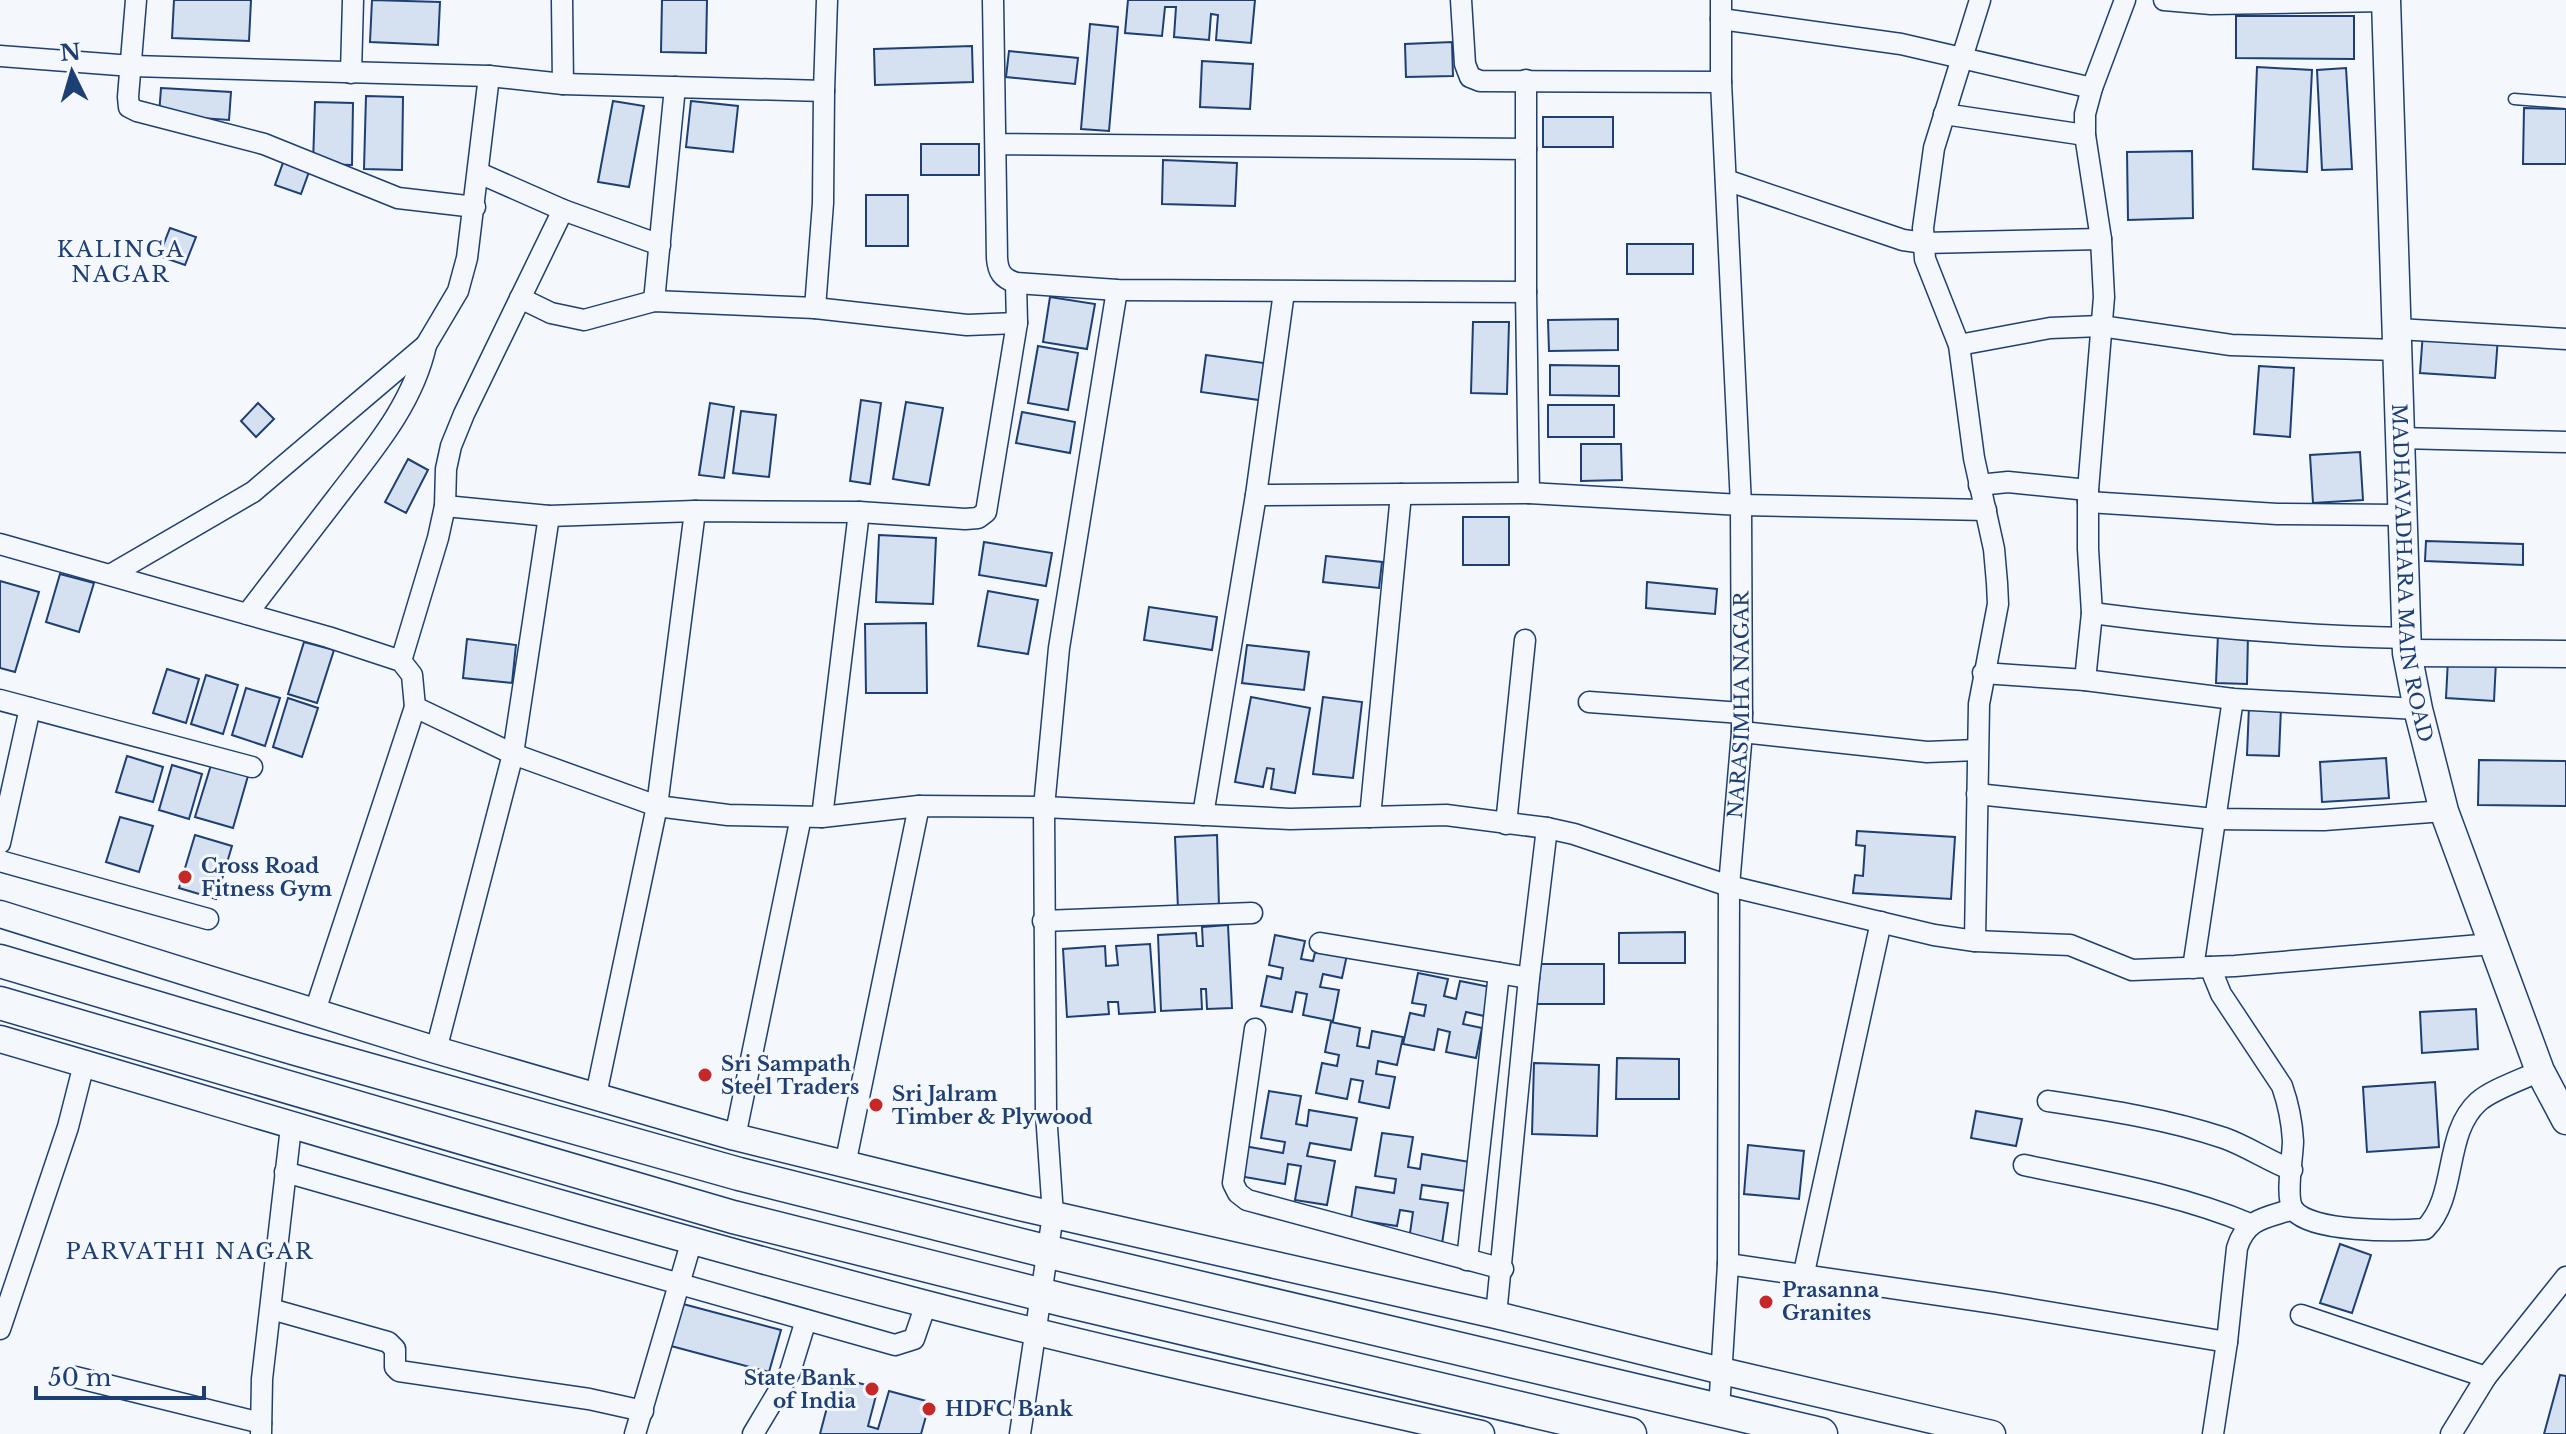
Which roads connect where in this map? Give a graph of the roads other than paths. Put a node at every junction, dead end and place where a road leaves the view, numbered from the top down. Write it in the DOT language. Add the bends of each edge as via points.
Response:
graph roads {
  1 [pos="136,0"];
  2 [pos="353,0"];
  3 [pos="562,0"];
  4 [pos="827,0"];
  5 [pos="993,0"];
  6 [pos="1461,0"];
  7 [pos="1980,0"];
  8 [pos="2125,0"];
  9 [pos="2164,0"];
  10 [pos="2386,0"];
  11 [pos="1721,10"];
  12 [pos="0,56"];
  13 [pos="1964,58"];
  14 [pos="132,66"];
  15 [pos="351,73"];
  16 [pos="489,76"];
  17 [pos="1526,80"];
  18 [pos="1721,82"];
  19 [pos="563,84"];
  20 [pos="675,87"];
  21 [pos="2092,88"];
  22 [pos="824,91"];
  23 [pos="2514,99"];
  24 [pos="2566,103"];
  25 [pos="1944,114"];
  26 [pos="2085,135"];
  27 [pos="996,144"];
  28 [pos="1526,149"];
  29 [pos="479,173"];
  30 [pos="1726,180"];
  31 [pos="475,207"];
  32 [pos="563,210"];
  33 [pos="2101,239"];
  34 [pos="1924,243"];
  35 [pos="660,245"];
  36 [pos="1016,283"];
  37 [pos="1117,290"];
  38 [pos="1284,292"];
  39 [pos="1526,292"];
  40 [pos="520,298"];
  41 [pos="654,301"];
  42 [pos="815,308"];
  43 [pos="1017,323"];
  44 [pos="2101,326"];
  45 [pos="2566,339"];
  46 [pos="2397,340"];
  47 [pos="426,345"];
  48 [pos="1959,345"];
  49 [pos="2399,438"];
  50 [pos="2566,442"];
  51 [pos="1979,485"];
  52 [pos="1529,493"];
  53 [pos="1401,494"];
  54 [pos="1256,495"];
  55 [pos="2088,496"];
  56 [pos="1741,505"];
  57 [pos="445,506"];
  58 [pos="1986,510"];
  59 [pos="695,511"];
  60 [pos="859,512"];
  61 [pos="2401,515"];
  62 [pos="549,516"];
  63 [pos="0,544"];
  64 [pos="112,574"];
  65 [pos="2092,613"];
  66 [pos="247,614"];
  67 [pos="1525,640"];
  68 [pos="2407,646"];
  69 [pos="2566,654"];
  70 [pos="401,661"];
  71 [pos="1983,673"];
  72 [pos="2085,680"];
  73 [pos="2233,699"];
  74 [pos="0,700"];
  75 [pos="1589,702"];
  76 [pos="415,707"];
  77 [pos="30,708"];
  78 [pos="2418,709"];
  79 [pos="1742,723"];
  80 [pos="1977,750"];
  81 [pos="513,754"];
  82 [pos="252,767"];
  83 [pos="1977,794"];
  84 [pos="657,806"];
  85 [pos="919,806"];
  86 [pos="1044,807"];
  87 [pos="2444,811"];
  88 [pos="1203,815"];
  89 [pos="801,817"];
  90 [pos="822,817"];
  91 [pos="1370,817"];
  92 [pos="2214,819"];
  93 [pos="1506,824"];
  94 [pos="1547,828"];
  95 [pos="0,843"];
  96 [pos="0,861"];
  97 [pos="1729,886"];
  98 [pos="1252,913"];
  99 [pos="0,914"];
  100 [pos="208,919"];
  101 [pos="1043,921"];
  102 [pos="1881,922"];
  103 [pos="1975,941"];
  104 [pos="1320,943"];
  105 [pos="2492,944"];
  106 [pos="0,961"];
  107 [pos="2201,967"];
  108 [pos="1499,973"];
  109 [pos="1529,978"];
  110 [pos="0,1003"];
  111 [pos="315,1011"];
  112 [pos="1255,1029"];
  113 [pos="0,1039"];
  114 [pos="436,1050"];
  115 [pos="84,1064"];
  116 [pos="2540,1071"];
  117 [pos="596,1095"];
  118 [pos="2048,1101"];
  119 [pos="2566,1120"];
  120 [pos="291,1127"];
  121 [pos="735,1137"];
  122 [pos="845,1165"];
  123 [pos="2024,1165"];
  124 [pos="2292,1170"];
  125 [pos="285,1172"];
  126 [pos="2293,1209"];
  127 [pos="1053,1215"];
  128 [pos="2250,1224"];
  129 [pos="692,1240"];
  130 [pos="1049,1252"];
  131 [pos="1467,1260"];
  132 [pos="1728,1264"];
  133 [pos="1503,1269"];
  134 [pos="1803,1277"];
  135 [pos="2566,1277"];
  136 [pos="679,1285"];
  137 [pos="1041,1295"];
  138 [pos="926,1304"];
  139 [pos="271,1309"];
  140 [pos="1496,1315"];
  141 [pos="2301,1315"];
  142 [pos="806,1320"];
  143 [pos="0,1329"];
  144 [pos="1035,1330"];
  145 [pos="2227,1342"];
  146 [pos="1722,1371"];
  147 [pos="75,1377"];
  148 [pos="2486,1377"];
  149 [pos="1719,1410"];
  150 [pos="643,1411"];
  151 [pos="261,1428"];
  152 [pos="635,1434"];
  153 [pos="753,1434"];
  154 [pos="1020,1434"];
  155 [pos="1481,1434"];
  156 [pos="1630,1434"];
  157 [pos="1821,1434"];
  158 [pos="1992,1434"];
  159 [pos="2213,1434"];
  160 [pos="2451,1434"];
  1 -- 14 [label="street"];
  2 -- 15 [label="street"];
  3 -- 19 [label="street"];
  4 -- 22 [label="street"];
  5 -- 27 [label="street"];
  6 -- 17 [label="street" via="1470,77"];
  7 -- 13 [label="street"];
  8 -- 21 [label="street"];
  9 -- 10 [label="street"];
  10 -- 46 [label="main road, MADHAVADHARA MAIN ROAD"];
  11 -- 13 [label="street"];
  11 -- 18 [label="street, NARASIMHA NAGAR"];
  12 -- 14 [label="street"];
  13 -- 21 [label="street"];
  13 -- 25 [label="street"];
  14 -- 15 [label="street"];
  14 -- 31 [label="street" via="129,107 137,111 264,144 398,198"];
  15 -- 16 [label="street"];
  16 -- 19 [label="street"];
  16 -- 29 [label="street"];
  17 -- 18 [label="street"];
  17 -- 28 [label="street"];
  18 -- 30 [label="street, NARASIMHA NAGAR"];
  19 -- 20 [label="street"];
  20 -- 22 [label="street"];
  20 -- 35 [label="street"];
  21 -- 26 [label="street"];
  22 -- 42 [label="street"];
  23 -- 24 [label="lane"];
  25 -- 26 [label="street"];
  25 -- 34 [label="street" via="1930,177"];
  26 -- 33 [label="street"];
  27 -- 28 [label="street"];
  27 -- 36 [label="street" via="998,268 1004,279"];
  28 -- 39 [label="street"];
  29 -- 31 [label="street"];
  29 -- 32 [label="street"];
  30 -- 34 [label="street" via="1882,234"];
  30 -- 56 [label="street, NARASIMHA NAGAR"];
  31 -- 47 [label="street" via="458,291"];
  32 -- 35 [label="street"];
  32 -- 40 [label="street"];
  33 -- 34 [label="street"];
  33 -- 44 [label="street"];
  34 -- 48 [label="street" via="1925,259"];
  35 -- 41 [label="street"];
  36 -- 37 [label="street"];
  36 -- 43 [label="street"];
  37 -- 38 [label="street"];
  37 -- 86 [label="street" via="1059,648"];
  38 -- 39 [label="street"];
  38 -- 54 [label="street"];
  39 -- 52 [label="street"];
  40 -- 41 [label="street" via="551,313 584,320"];
  40 -- 57 [label="street" via="451,446"];
  41 -- 42 [label="street"];
  42 -- 43 [label="street" via="967,325"];
  43 -- 60 [label="street" via="986,512 965,519"];
  44 -- 46 [label="street" via="2231,345"];
  44 -- 48 [label="street" via="2050,328"];
  44 -- 55 [label="street"];
  45 -- 46 [label="street"];
  46 -- 49 [label="main road, MADHAVADHARA MAIN ROAD"];
  47 -- 64 [label="street" via="253,492"];
  47 -- 66 [label="street" via="413,388 376,445"];
  48 -- 51 [label="street"];
  49 -- 50 [label="street"];
  49 -- 61 [label="main road, MADHAVADHARA MAIN ROAD"];
  51 -- 55 [label="street" via="2008,482"];
  51 -- 58 [label="street"];
  52 -- 53 [label="street"];
  52 -- 56 [label="street"];
  53 -- 54 [label="street"];
  53 -- 91 [label="street"];
  54 -- 88 [label="street"];
  55 -- 61 [label="street" via="2277,514"];
  55 -- 65 [label="street"];
  56 -- 58 [label="street"];
  56 -- 79 [label="street, NARASIMHA NAGAR"];
  57 -- 62 [label="street"];
  57 -- 70 [label="street"];
  58 -- 71 [label="street" via="1998,604"];
  59 -- 60 [label="street"];
  59 -- 62 [label="street"];
  59 -- 84 [label="street"];
  60 -- 90 [label="street"];
  61 -- 68 [label="main road, MADHAVADHARA MAIN ROAD"];
  62 -- 81 [label="street"];
  63 -- 64 [label="street"];
  64 -- 66 [label="street"];
  65 -- 68 [label="street"];
  65 -- 72 [label="street"];
  66 -- 70 [label="street"];
  67 -- 93 [label="street"];
  68 -- 69 [label="street"];
  68 -- 78 [label="main road, MADHAVADHARA MAIN ROAD"];
  70 -- 76 [label="street" via="412,675"];
  71 -- 72 [label="street"];
  71 -- 80 [label="street"];
  72 -- 73 [label="street"];
  73 -- 78 [label="street"];
  73 -- 92 [label="street"];
  74 -- 77 [label="street"];
  75 -- 79 [label="street"];
  76 -- 81 [label="street"];
  76 -- 111 [label="street"];
  77 -- 82 [label="street"];
  77 -- 95 [label="street"];
  78 -- 87 [label="main road, MADHAVADHARA MAIN ROAD"];
  79 -- 80 [label="street" via="1927,752"];
  79 -- 97 [label="street, NARASIMHA NAGAR"];
  80 -- 83 [label="street"];
  81 -- 84 [label="street"];
  81 -- 114 [label="street"];
  83 -- 92 [label="street"];
  83 -- 103 [label="street"];
  84 -- 89 [label="street"];
  84 -- 117 [label="street"];
  85 -- 86 [label="street"];
  85 -- 90 [label="street"];
  85 -- 122 [label="street"];
  86 -- 88 [label="street"];
  86 -- 101 [label="street"];
  87 -- 92 [label="street" via="2324,820"];
  87 -- 105 [label="main road, MADHAVADHARA MAIN ROAD"];
  88 -- 91 [label="street"];
  89 -- 90 [label="street"];
  89 -- 121 [label="street"];
  91 -- 93 [label="street" via="1446,815"];
  92 -- 107 [label="street"];
  93 -- 94 [label="street"];
  94 -- 97 [label="street"];
  94 -- 109 [label="street"];
  96 -- 100 [label="street"];
  97 -- 102 [label="street"];
  97 -- 132 [label="street, NARASIMHA NAGAR"];
  98 -- 101 [label="street"];
  99 -- 111 [label="street"];
  101 -- 127 [label="street"];
  102 -- 103 [label="street"];
  102 -- 134 [label="street"];
  103 -- 107 [label="street" via="2070,945 2132,970"];
  104 -- 108 [label="street"];
  105 -- 107 [label="street"];
  105 -- 116 [label="main road, MADHAVADHARA MAIN ROAD"];
  106 -- 130 [label="main road" via="700,1163"];
  107 -- 124 [label="street" via="2282,1086 2293,1140"];
  108 -- 109 [label="street"];
  108 -- 131 [label="street"];
  109 -- 133 [label="street"];
  110 -- 137 [label="main road" via="733,1217"];
  111 -- 114 [label="street"];
  112 -- 131 [label="street" via="1233,1183 1238,1193 1247,1200"];
  113 -- 115 [label="street"];
  114 -- 117 [label="street"];
  115 -- 120 [label="street"];
  115 -- 143 [label="street"];
  116 -- 119 [label="main road, MADHAVADHARA MAIN ROAD"];
  116 -- 126 [label="street" via="2479,1101 2468,1114 2441,1203 2425,1229 2353,1230"];
  117 -- 121 [label="street"];
  118 -- 124 [label="street" via="2181,1125 2229,1139"];
  120 -- 125 [label="street"];
  120 -- 129 [label="street"];
  121 -- 122 [label="street"];
  122 -- 127 [label="street"];
  123 -- 128 [label="street" via="2191,1203"];
  124 -- 126 [label="street"];
  125 -- 136 [label="street"];
  125 -- 139 [label="street"];
  126 -- 128 [label="street"];
  127 -- 130 [label="street"];
  127 -- 140 [label="street"];
  128 -- 145 [label="street" via="2237,1248"];
  129 -- 136 [label="street"];
  129 -- 138 [label="street"];
  130 -- 137 [label="street"];
  130 -- 149 [label="main road"];
  131 -- 133 [label="street"];
  132 -- 134 [label="street"];
  132 -- 146 [label="street, NARASIMHA NAGAR"];
  133 -- 140 [label="street"];
  134 -- 145 [label="street"];
  135 -- 148 [label="street"];
  136 -- 142 [label="street"];
  136 -- 150 [label="street"];
  137 -- 144 [label="street"];
  137 -- 156 [label="main road"];
  138 -- 142 [label="street" via="914,1339 895,1345"];
  138 -- 144 [label="street"];
  139 -- 150 [label="street" via="388,1342 395,1349 399,1371"];
  139 -- 151 [label="street"];
  140 -- 146 [label="street"];
  141 -- 148 [label="street"];
  142 -- 153 [label="street" via="790,1372"];
  144 -- 154 [label="street"];
  144 -- 155 [label="street" via="1409,1422"];
  145 -- 159 [label="street"];
  146 -- 149 [label="street, NARASIMHA NAGAR"];
  146 -- 158 [label="street"];
  147 -- 151 [label="street"];
  148 -- 160 [label="street"];
  149 -- 157 [label="main road"];
  150 -- 152 [label="street"];
}
